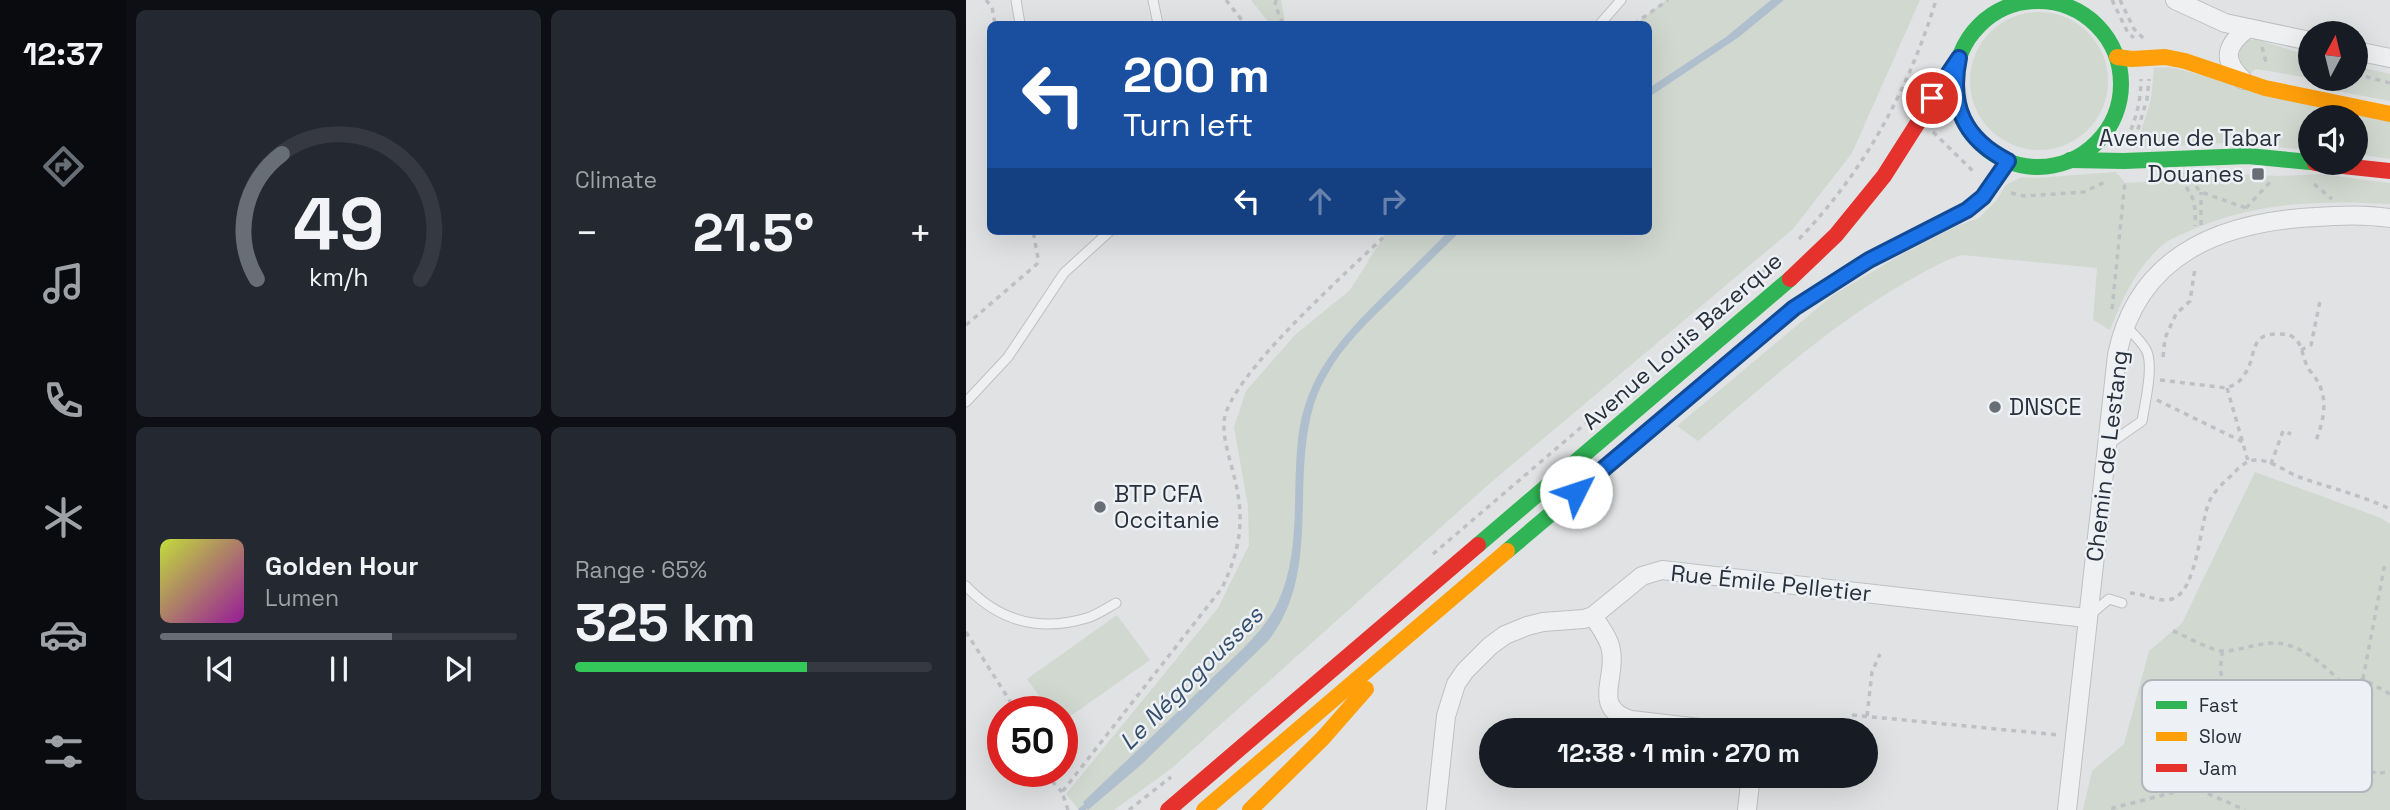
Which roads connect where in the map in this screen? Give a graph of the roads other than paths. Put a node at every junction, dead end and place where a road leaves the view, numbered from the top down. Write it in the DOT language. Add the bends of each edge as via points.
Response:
graph roads {
  1 [pos="1016,0"];
  2 [pos="1153,0"];
  3 [pos="1621,0"];
  4 [pos="2080,0"];
  5 [pos="2175,0"];
  6 [pos="1981,2"];
  7 [pos="1987,18"];
  8 [pos="1020,21"];
  9 [pos="1157,21"];
  10 [pos="1603,21"];
  11 [pos="2255,30"];
  12 [pos="2103,32"];
  13 [pos="2298,39"];
  14 [pos="2368,53"];
  15 [pos="2117,57"];
  16 [pos="1959,58"];
  17 [pos="2390,58"];
  18 [pos="2245,82"];
  19 [pos="2390,114"];
  20 [pos="2070,160"];
  21 [pos="2008,161"];
  22 [pos="2298,161"];
  23 [pos="2368,169"];
  24 [pos="2390,171"];
  25 [pos="2390,218"];
  26 [pos="1106,235"];
  27 [pos="2125,325"];
  28 [pos="966,402"];
  29 [pos="2107,445"];
  30 [pos="966,586"];
  31 [pos="2124,598"];
  32 [pos="1116,603"];
  33 [pos="1593,617"];
  34 [pos="2086,618"];
  35 [pos="1422,625"];
  36 [pos="1625,718"];
  37 [pos="1750,788"];
  38 [pos="1168,810"];
  39 [pos="1204,810"];
  40 [pos="1250,810"];
  41 [pos="1436,810"];
  42 [pos="1747,810"];
  43 [pos="2067,810"];
  1 -- 8 [label="lane"];
  2 -- 9 [label="lane"];
  3 -- 10 [label="lane"];
  4 -- 12 [label="main road"];
  5 -- 11 [label="street" via="2225,23"];
  6 -- 7 [label="main road"];
  7 -- 12 [label="main road" via="2020,3 2057,3 2090,19"];
  7 -- 16 [label="main road" via="1965,43"];
  11 -- 13 [label="street"];
  11 -- 18 [label="street" via="2234,39 2229,49 2231,69"];
  12 -- 15 [label="main road"];
  14 -- 17 [label="street"];
  15 -- 18 [label="main road, Avenue de Tabar" via="2165,57"];
  15 -- 20 [label="main road" via="2121,80 2113,120 2095,143"];
  16 -- 21 [label="main road" via="1955,75 1959,111 1978,141"];
  16 -- 38 [label="main road, Avenue Louis Bazerque" via="1884,177 1836,235 1788,281"];
  18 -- 19 [label="main road, Avenue de Tabar"];
  20 -- 21 [label="main road" via="2049,166"];
  20 -- 22 [label="main road, Avenue de Tabar" via="2248,156"];
  21 -- 35 [label="main road, Avenue Louis Bazerque" via="1983,197 1967,210 1869,260 1794,308"];
  23 -- 24 [label="main road"];
  25 -- 27 [label="street, Chemin de Lestang" via="2292,218 2221,233 2178,255 2146,289"];
  26 -- 28 [label="lane" via="1064,273 1008,357"];
  27 -- 29 [label="street, Chemin de Lestang"];
  27 -- 29 [label="lane" via="2147,349 2146,395 2142,421"];
  29 -- 34 [label="street, Chemin de Lestang"];
  30 -- 32 [label="lane" via="981,602 1016,621 1050,624 1088,618"];
  31 -- 34 [label="lane" via="2109,599"];
  33 -- 34 [label="street, Rue Émile Pelletier" via="1642,576 1662,570"];
  33 -- 36 [label="street" via="1611,648 1608,700"];
  33 -- 41 [label="street" via="1543,622 1515,631 1490,646 1465,671 1446,716"];
  34 -- 43 [label="street, Chemin de Lestang"];
  35 -- 39 [label="main road, Avenue Louis Bazerque"];
  35 -- 40 [label="main road" via="1323,738"];
  37 -- 42 [label="street"];
}
